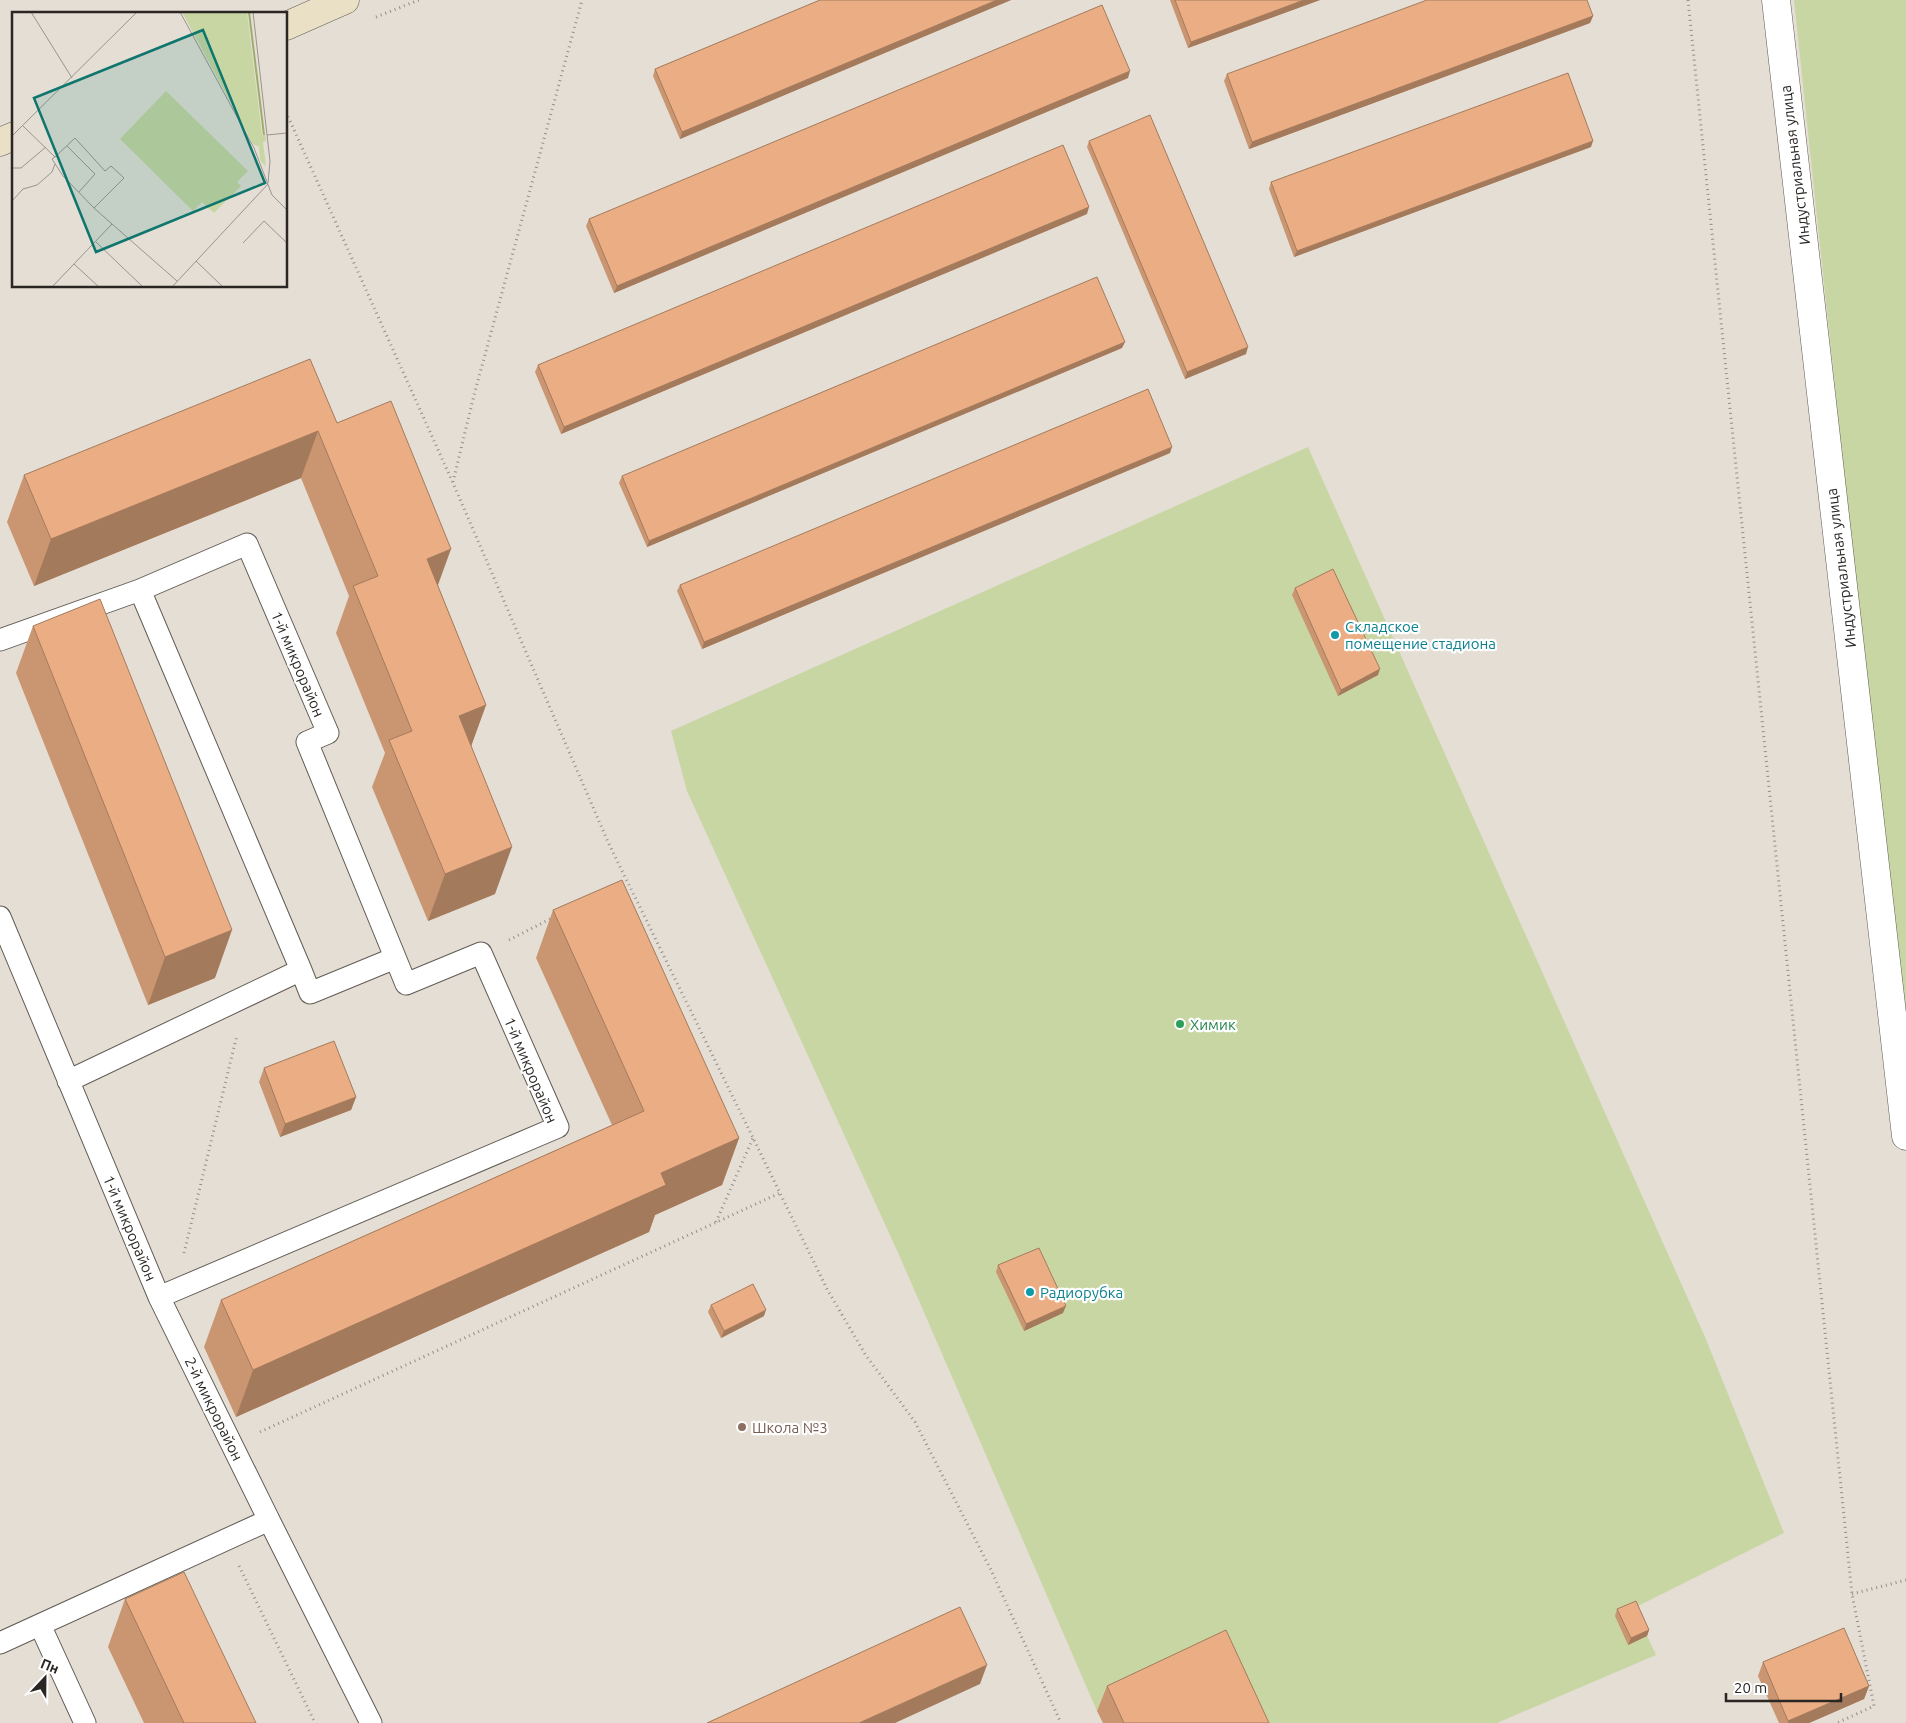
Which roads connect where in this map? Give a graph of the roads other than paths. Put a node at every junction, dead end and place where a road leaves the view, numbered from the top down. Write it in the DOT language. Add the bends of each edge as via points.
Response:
graph roads {
  1 [pos="345,0"];
  2 [pos="1776,0"];
  3 [pos="288,25"];
  4 [pos="12,137"];
  5 [pos="0,142"];
  6 [pos="140,590"];
  7 [pos="0,640"];
  8 [pos="0,917"];
  9 [pos="395,958"];
  10 [pos="301,970"];
  11 [pos="68,1081"];
  12 [pos="1906,1136"];
  13 [pos="167,1294"];
  14 [pos="269,1520"];
  15 [pos="40,1625"];
  16 [pos="0,1643"];
  17 [pos="85,1723"];
  18 [pos="371,1723"];
  1 -- 3 [label="main road"];
  2 -- 12 [label="street, Индустриальная улица"];
  4 -- 5 [label="main road"];
  6 -- 7 [label="lane"];
  6 -- 9 [label="lane, 1-й микрорайон" via="248,544 328,733 307,742"];
  6 -- 10 [label="lane"];
  8 -- 11 [label="lane, 1-й микрорайон"];
  9 -- 10 [label="lane" via="310,993"];
  9 -- 13 [label="lane, 1-й микрорайон" via="406,984 481,953 558,1127"];
  10 -- 11 [label="lane"];
  11 -- 13 [label="lane, 1-й микрорайон"];
  13 -- 14 [label="lane, 2-й микрорайон" via="232,1445"];
  14 -- 15 [label="lane"];
  14 -- 18 [label="lane, 2-й микрорайон"];
  15 -- 16 [label="lane"];
  15 -- 17 [label="lane"];
}
